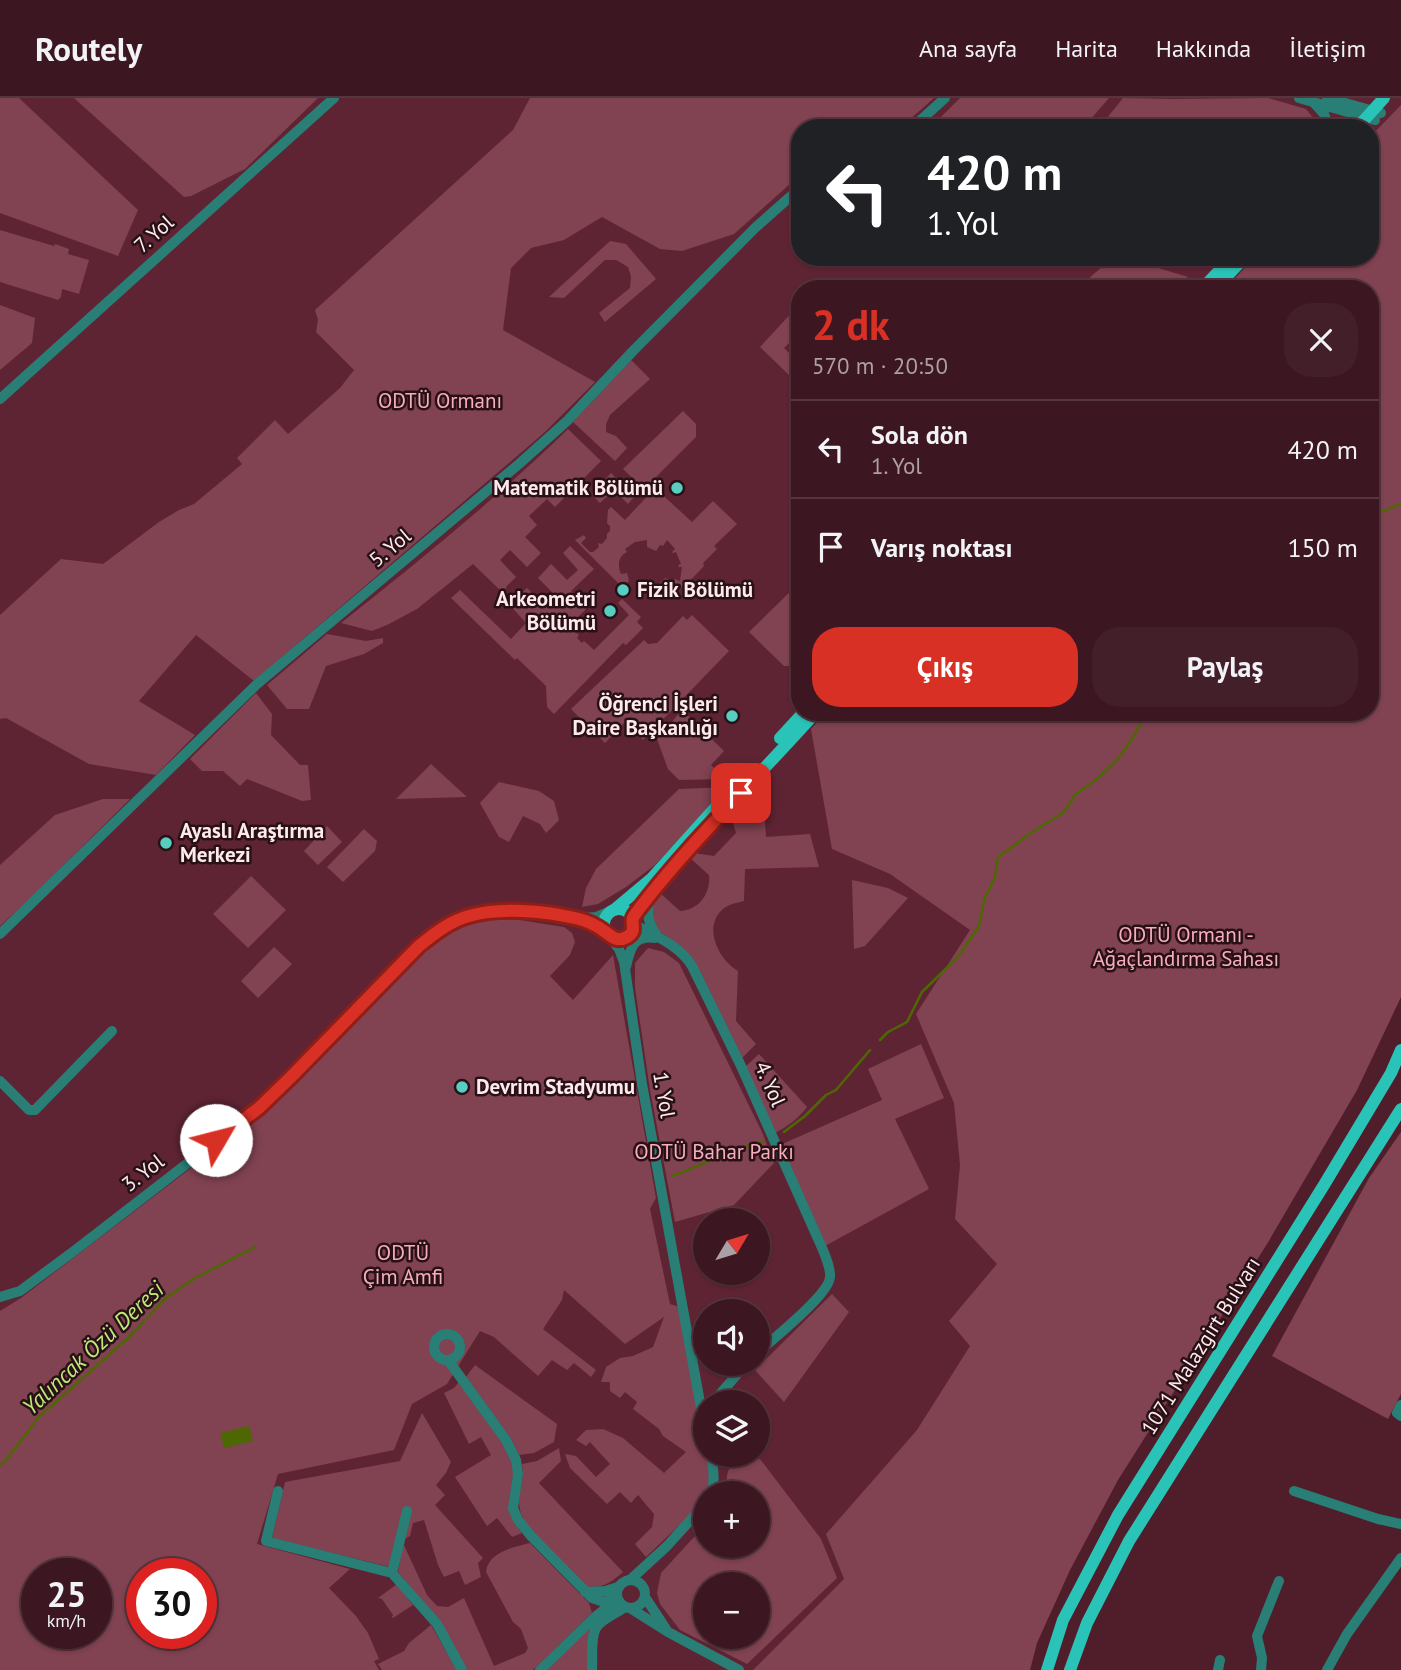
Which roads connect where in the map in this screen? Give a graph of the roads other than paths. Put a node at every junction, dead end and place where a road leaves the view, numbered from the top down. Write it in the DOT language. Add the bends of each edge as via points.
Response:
graph roads {
  1 [pos="334,98"];
  2 [pos="945,98"];
  3 [pos="1299,98"];
  4 [pos="1327,98"];
  5 [pos="1384,98"];
  6 [pos="1395,98"];
  7 [pos="1314,102"];
  8 [pos="1372,118"];
  9 [pos="922,119"];
  10 [pos="1326,119"];
  11 [pos="791,196"];
  12 [pos="1235,266"];
  13 [pos="1219,280"];
  14 [pos="0,399"];
  15 [pos="796,721"];
  16 [pos="807,721"];
  17 [pos="749,778"];
  18 [pos="652,892"];
  19 [pos="613,910"];
  20 [pos="578,918"];
  21 [pos="634,921"];
  22 [pos="0,934"];
  23 [pos="607,934"];
  24 [pos="661,940"];
  25 [pos="625,971"];
  26 [pos="112,1031"];
  27 [pos="1401,1050"];
  28 [pos="0,1080"];
  29 [pos="1401,1109"];
  30 [pos="2,1298"];
  31 [pos="770,1342"];
  32 [pos="448,1360"];
  33 [pos="735,1376"];
  34 [pos="698,1390"];
  35 [pos="723,1390"];
  36 [pos="1401,1405"];
  37 [pos="1401,1416"];
  38 [pos="278,1491"];
  39 [pos="1294,1491"];
  40 [pos="407,1511"];
  41 [pos="693,1517"];
  42 [pos="1401,1524"];
  43 [pos="1401,1558"];
  44 [pos="653,1560"];
  45 [pos="392,1573"];
  46 [pos="630,1580"];
  47 [pos="1279,1581"];
  48 [pos="644,1591"];
  49 [pos="617,1594"];
  50 [pos="627,1608"];
  51 [pos="668,1632"];
  52 [pos="462,1670"];
  53 [pos="540,1670"];
  54 [pos="592,1670"];
  55 [pos="739,1670"];
  56 [pos="1047,1670"];
  57 [pos="1070,1670"];
  58 [pos="1261,1670"];
  59 [pos="1327,1670"];
  1 -- 14 [label="street, 7. Yol"];
  2 -- 9 [label="street"];
  3 -- 7 [label="street"];
  4 -- 8 [label="street"];
  5 -- 8 [label="main road"];
  6 -- 8 [label="main road"];
  7 -- 8 [label="street"];
  7 -- 10 [label="street"];
  11 -- 22 [label="street, 5. Yol" via="566,421 256,685"];
  12 -- 13 [label="main road"];
  15 -- 17 [label="main road"];
  16 -- 17 [label="main road"];
  17 -- 18 [label="main road"];
  17 -- 19 [label="main road" via="652,878"];
  18 -- 21 [label="main road"];
  18 -- 24 [label="street, 4. Yol" via="647,916"];
  19 -- 20 [label="street, 3. Yol"];
  19 -- 21 [label="main road" via="627,911"];
  19 -- 23 [label="main road" via="604,922"];
  20 -- 23 [label="street, 3. Yol"];
  20 -- 30 [label="street, 3. Yol" via="488,912 440,929 259,1108 20,1291"];
  21 -- 23 [label="main road" via="627,937"];
  21 -- 24 [label="street, 4. Yol"];
  23 -- 25 [label="street, 1. Yol" via="622,955"];
  24 -- 25 [label="street" via="638,940"];
  24 -- 31 [label="street, 4. Yol" via="683,953 699,979 831,1276 818,1298"];
  25 -- 34 [label="street, 1. Yol"];
  26 -- 28 [label="street" via="35,1110 29,1110"];
  27 -- 56 [label="main road, 1071 Malazgirt Bulvarı" via="1324,1185 1118,1515 1063,1620"];
  29 -- 57 [label="main road, 1071 Malazgirt Bulvarı" via="1129,1541 1087,1623"];
  32 -- 49 [label="street" via="516,1460 513,1508 518,1520 585,1592"];
  33 -- 35 [label="street"];
  36 -- 37 [label="street" via="1397,1413"];
  38 -- 45 [label="street" via="266,1541"];
  39 -- 42 [label="street"];
  40 -- 45 [label="street"];
  41 -- 44 [label="street"];
  43 -- 59 [label="street" via="1346,1634"];
  44 -- 46 [label="street"];
  44 -- 48 [label="street"];
  45 -- 52 [label="street" via="437,1624"];
  46 -- 48 [label="street"];
  46 -- 49 [label="street"];
  47 -- 58 [label="street" via="1257,1636"];
  48 -- 50 [label="street" via="638,1607"];
  48 -- 51 [label="street"];
  49 -- 50 [label="street"];
  49 -- 53 [label="street"];
  50 -- 51 [label="street"];
  50 -- 54 [label="street" via="596,1628"];
  51 -- 55 [label="street"];
}
